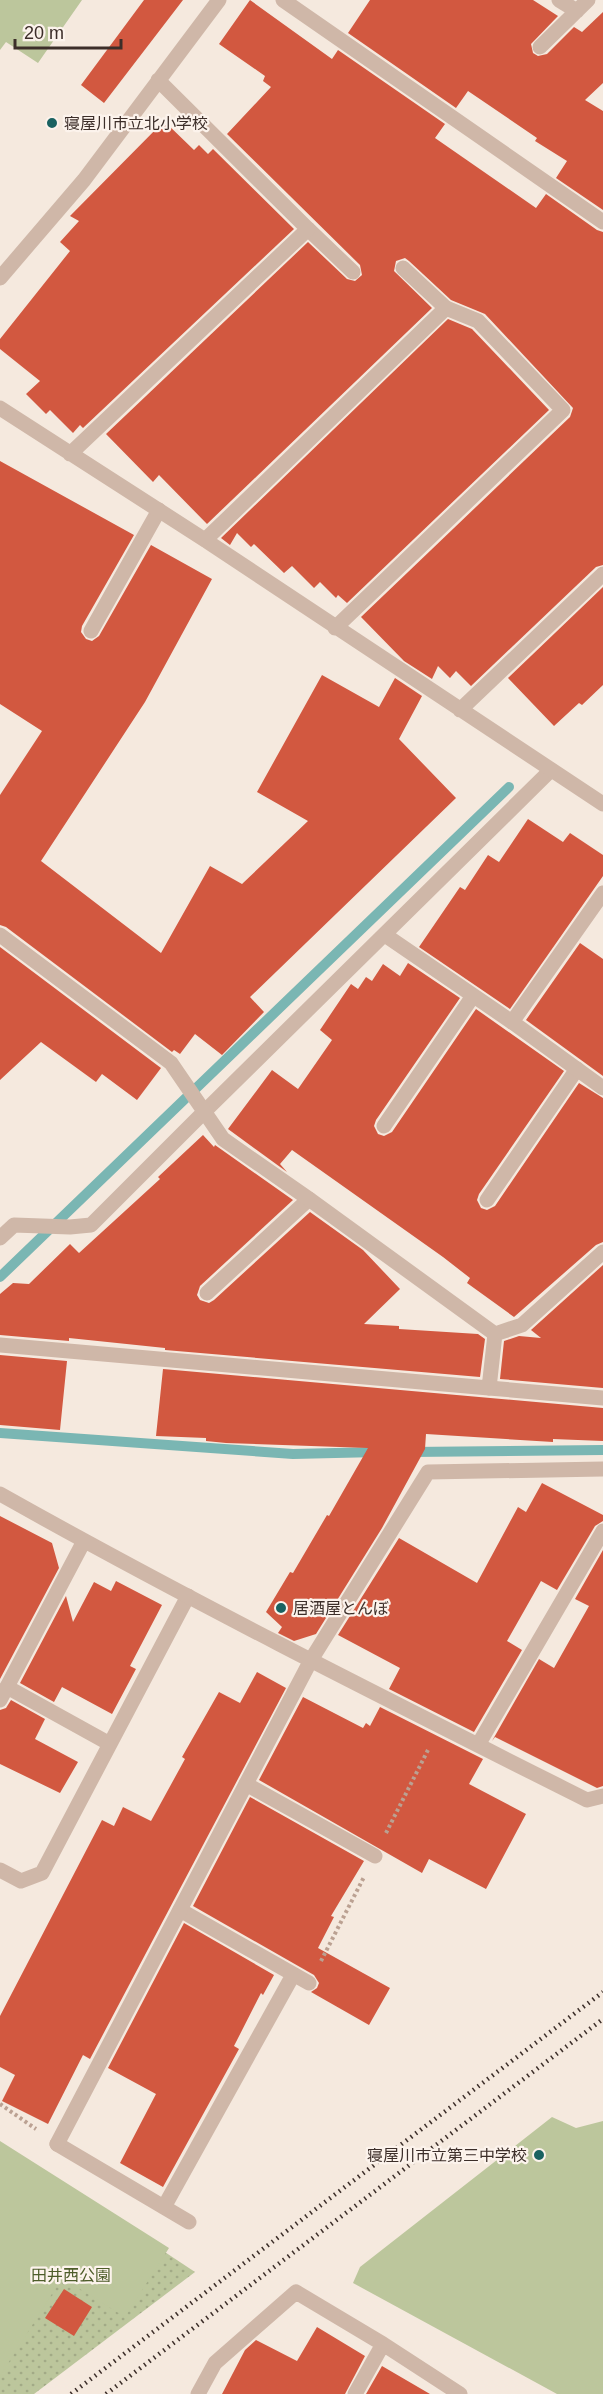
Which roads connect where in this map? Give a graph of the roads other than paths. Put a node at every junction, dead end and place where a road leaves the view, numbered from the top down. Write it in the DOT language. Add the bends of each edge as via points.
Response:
graph roads {
  1 [pos="219,0"];
  2 [pos="283,0"];
  3 [pos="559,0"];
  4 [pos="582,6"];
  5 [pos="540,47"];
  6 [pos="158,80"];
  7 [pos="603,222"];
  8 [pos="308,229"];
  9 [pos="403,268"];
  10 [pos="353,272"];
  11 [pos="0,278"];
  12 [pos="446,308"];
  13 [pos="0,408"];
  14 [pos="70,454"];
  15 [pos="159,510"];
  16 [pos="205,540"];
  17 [pos="603,574"];
  18 [pos="335,628"];
  19 [pos="91,631"];
  20 [pos="459,710"];
  21 [pos="551,770"];
  22 [pos="602,801"];
  23 [pos="603,892"];
  24 [pos="0,935"];
  25 [pos="385,935"];
  26 [pos="473,996"];
  27 [pos="512,1022"];
  28 [pos="577,1069"];
  29 [pos="603,1088"];
  30 [pos="200,1107"];
  31 [pos="384,1126"];
  32 [pos="309,1199"];
  33 [pos="487,1200"];
  34 [pos="0,1238"];
  35 [pos="603,1252"];
  36 [pos="207,1293"];
  37 [pos="495,1334"];
  38 [pos="0,1345"];
  39 [pos="489,1388"];
  40 [pos="603,1398"];
  41 [pos="603,1469"];
  42 [pos="0,1494"];
  43 [pos="603,1531"];
  44 [pos="84,1541"];
  45 [pos="188,1596"];
  46 [pos="310,1660"];
  47 [pos="3,1693"];
  48 [pos="110,1744"];
  49 [pos="478,1745"];
  50 [pos="246,1784"];
  51 [pos="603,1796"];
  52 [pos="375,1856"];
  53 [pos="0,1870"];
  54 [pos="180,1910"];
  55 [pos="293,1975"];
  56 [pos="309,1983"];
  57 [pos="164,2208"];
  58 [pos="189,2222"];
  59 [pos="383,2344"];
  60 [pos="198,2394"];
  61 [pos="355,2394"];
  62 [pos="460,2394"];
  1 -- 6 [label="street"];
  2 -- 7 [label="street"];
  3 -- 4 [label="street"];
  4 -- 5 [label="street"];
  6 -- 8 [label="street"];
  6 -- 11 [label="street" via="84,180"];
  8 -- 10 [label="street"];
  8 -- 14 [label="street"];
  9 -- 12 [label="street"];
  12 -- 16 [label="street"];
  12 -- 18 [label="street" via="478,321 563,410"];
  13 -- 14 [label="street"];
  14 -- 15 [label="street"];
  15 -- 16 [label="street"];
  15 -- 19 [label="street"];
  16 -- 18 [label="street"];
  17 -- 20 [label="street"];
  18 -- 20 [label="street"];
  20 -- 21 [label="street"];
  21 -- 22 [label="street"];
  21 -- 25 [label="street"];
  23 -- 27 [label="street"];
  24 -- 30 [label="street" via="171,1063"];
  25 -- 26 [label="street"];
  25 -- 30 [label="street"];
  26 -- 27 [label="street"];
  26 -- 31 [label="street"];
  27 -- 28 [label="street"];
  28 -- 29 [label="street"];
  28 -- 33 [label="street"];
  30 -- 32 [label="street" via="223,1139"];
  30 -- 34 [label="street" via="91,1225 14,1225"];
  32 -- 36 [label="street"];
  32 -- 37 [label="street"];
  35 -- 37 [label="street" via="522,1325"];
  37 -- 39 [label="street"];
  38 -- 39 [label="street"];
  39 -- 40 [label="street"];
  41 -- 46 [label="street" via="428,1472"];
  42 -- 44 [label="street"];
  43 -- 49 [label="street"];
  44 -- 45 [label="street"];
  44 -- 47 [label="street"];
  45 -- 46 [label="street"];
  45 -- 48 [label="street"];
  46 -- 49 [label="street"];
  46 -- 50 [label="street"];
  47 -- 48 [label="street"];
  48 -- 53 [label="street" via="42,1873 21,1881"];
  49 -- 51 [label="street" via="587,1800"];
  50 -- 52 [label="street"];
  50 -- 54 [label="street"];
  54 -- 55 [label="street"];
  54 -- 57 [label="street" via="57,2144"];
  55 -- 56 [label="street"];
  55 -- 57 [label="street"];
  57 -- 58 [label="street"];
  59 -- 60 [label="street" via="296,2292 216,2363"];
  59 -- 61 [label="street"];
  59 -- 62 [label="street"];
}
